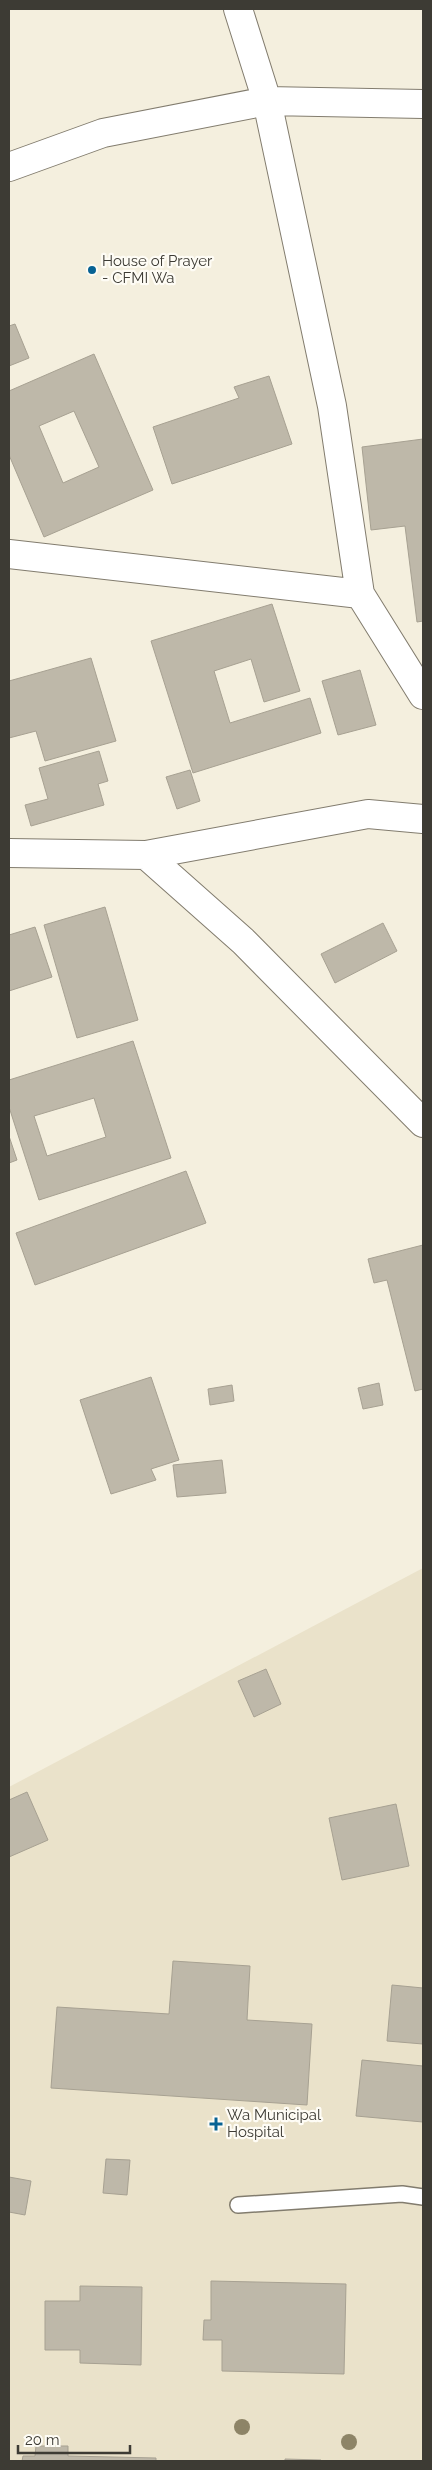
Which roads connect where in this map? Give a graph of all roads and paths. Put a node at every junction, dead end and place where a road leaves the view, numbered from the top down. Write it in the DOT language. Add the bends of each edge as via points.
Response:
graph roads {
  1 [pos="238,9"];
  2 [pos="267,101"];
  3 [pos="423,104"];
  4 [pos="9,167"];
  5 [pos="9,554"];
  6 [pos="360,594"];
  7 [pos="423,695"];
  8 [pos="423,819"];
  9 [pos="9,853"];
  10 [pos="146,856"];
  11 [pos="423,1123"];
  12 [pos="423,2197"];
  13 [pos="238,2205"];
  1 -- 2 [label="street"];
  2 -- 3 [label="street"];
  2 -- 4 [label="street" via="103,133"];
  2 -- 6 [label="street" via="332,406"];
  5 -- 6 [label="street"];
  6 -- 7 [label="street"];
  8 -- 10 [label="street" via="368,814"];
  9 -- 10 [label="street"];
  10 -- 11 [label="street" via="243,941"];
  12 -- 13 [label="lane" via="402,2194"];
}
